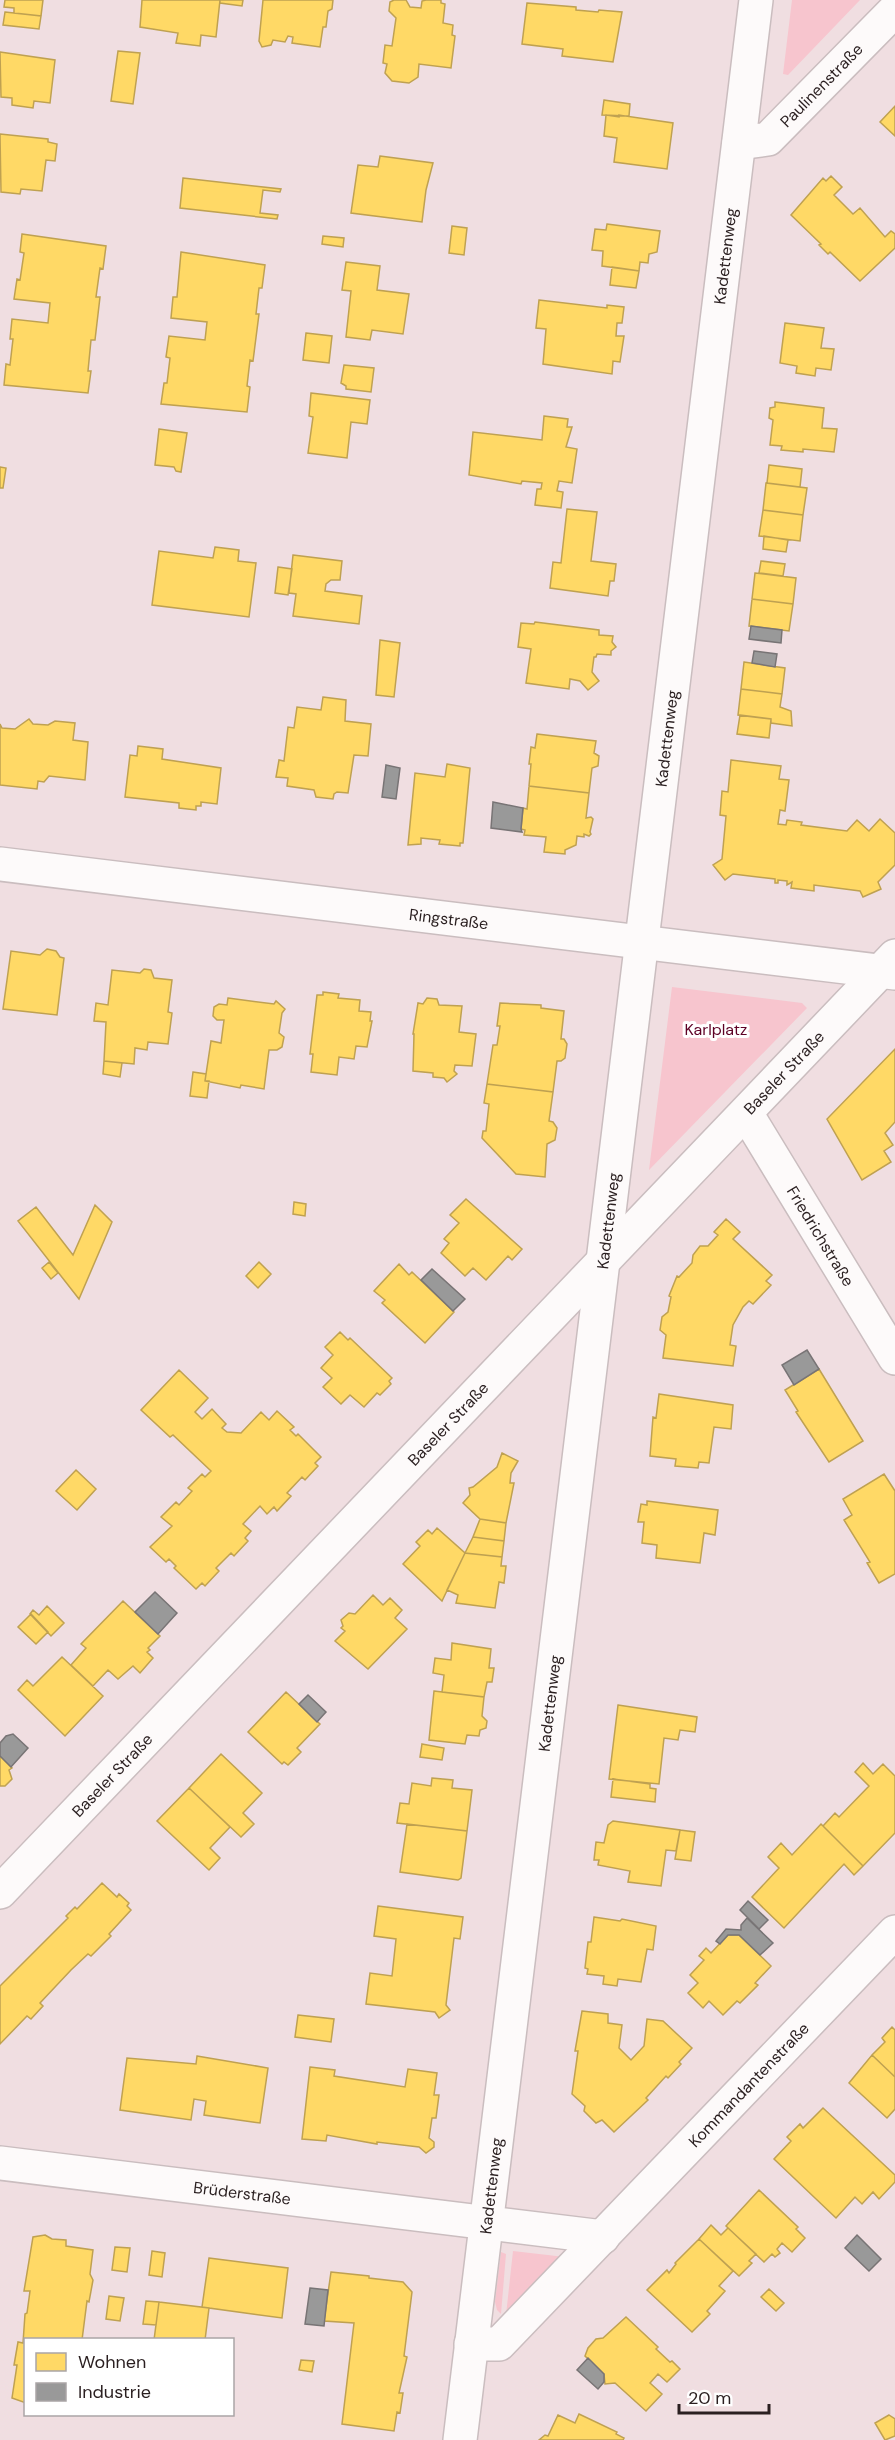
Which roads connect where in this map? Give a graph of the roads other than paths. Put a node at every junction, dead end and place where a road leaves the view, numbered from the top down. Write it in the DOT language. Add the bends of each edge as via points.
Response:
graph roads {
  1 [pos="756,0"];
  2 [pos="895,10"];
  3 [pos="739,143"];
  4 [pos="0,864"];
  5 [pos="642,942"];
  6 [pos="890,967"];
  7 [pos="746,1113"];
  8 [pos="603,1262"];
  9 [pos="895,1358"];
  10 [pos="0,1892"];
  11 [pos="895,1932"];
  12 [pos="0,2163"];
  13 [pos="487,2222"];
  14 [pos="603,2237"];
  15 [pos="471,2344"];
  16 [pos="460,2440"];
  1 -- 3 [label="street, Kadettenweg"];
  2 -- 3 [label="street, Paulinenstraße" via="768,139"];
  3 -- 5 [label="street, Kadettenweg"];
  4 -- 5 [label="street, Ringstraße"];
  5 -- 6 [label="street, Ringstraße"];
  5 -- 8 [label="street, Kadettenweg"];
  6 -- 7 [label="street, Baseler Straße"];
  7 -- 8 [label="street, Baseler Straße"];
  7 -- 9 [label="street, Friedrichstraße"];
  8 -- 10 [label="street, Baseler Straße"];
  8 -- 13 [label="street, Kadettenweg"];
  11 -- 14 [label="street, Kommandantenstraße"];
  12 -- 13 [label="street, Brüderstraße"];
  13 -- 14 [label="street"];
  13 -- 15 [label="street, Kadettenweg"];
  14 -- 15 [label="street, Kommandantenstraße" via="499,2344"];
  15 -- 16 [label="street, Kadettenweg"];
}
